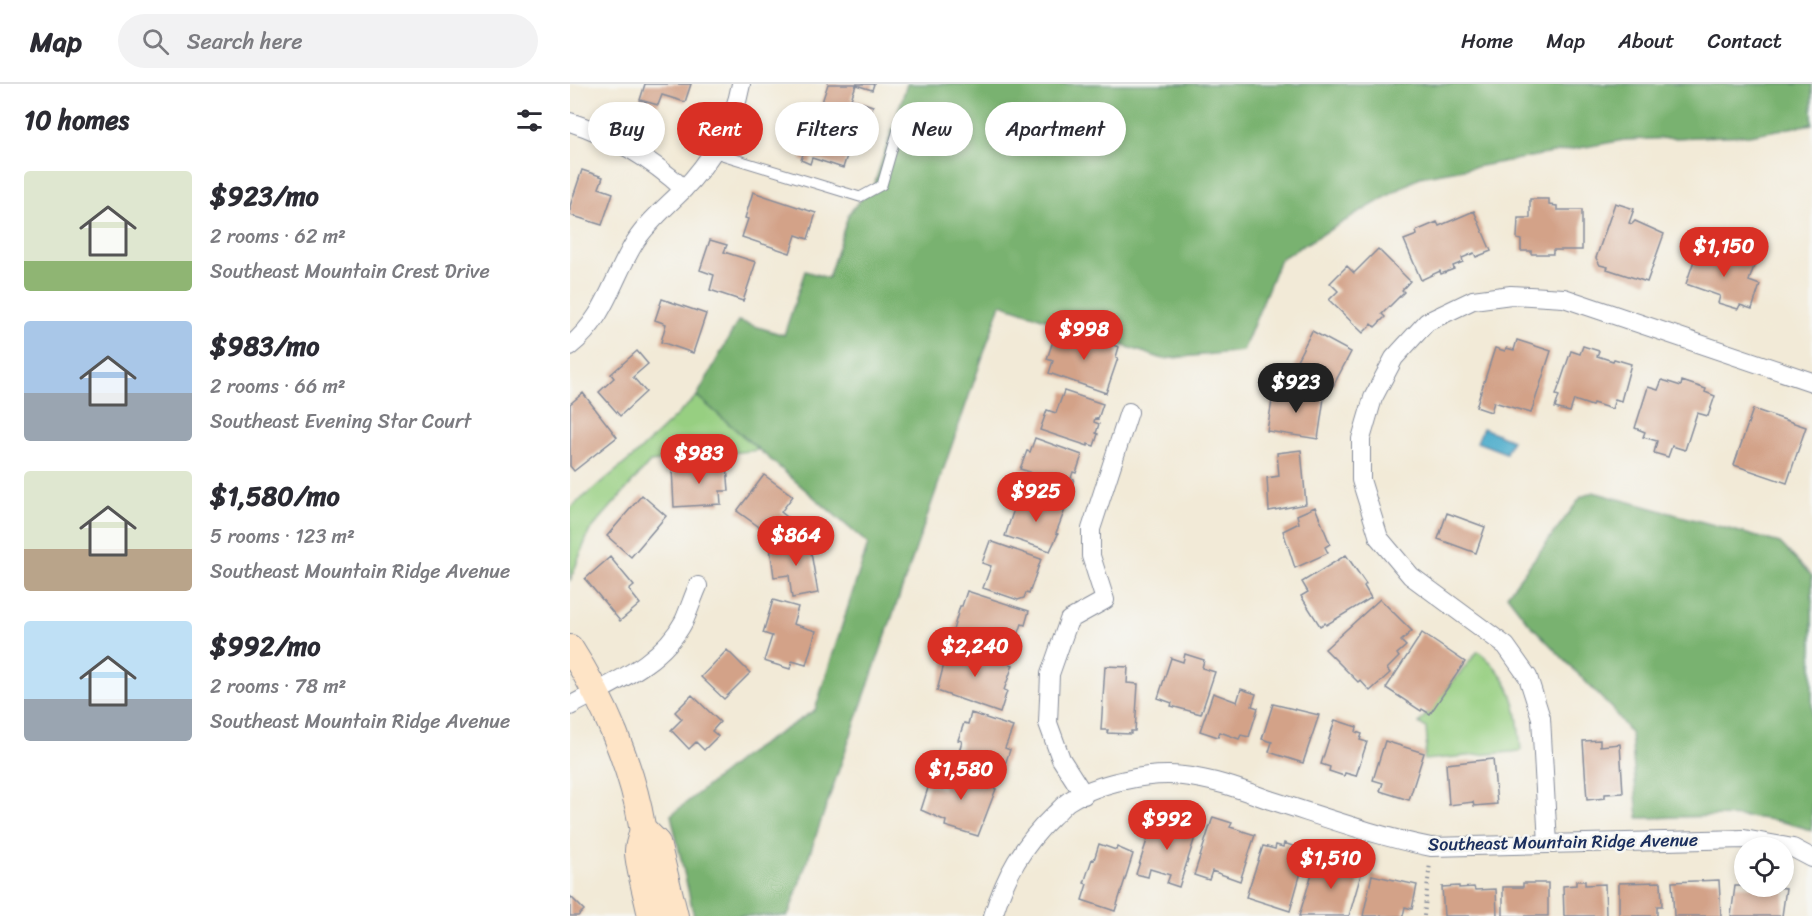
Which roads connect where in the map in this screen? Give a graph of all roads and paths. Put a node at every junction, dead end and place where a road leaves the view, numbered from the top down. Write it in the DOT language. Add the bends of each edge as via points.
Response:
graph roads {
  1 [pos="741,84"];
  2 [pos="737,102"];
  3 [pos="570,122"];
  4 [pos="891,154"];
  5 [pos="709,156"];
  6 [pos="725,156"];
  7 [pos="684,189"];
  8 [pos="570,346"];
  9 [pos="1812,382"];
  10 [pos="1129,412"];
  11 [pos="698,586"];
  12 [pos="570,648"];
  13 [pos="595,692"];
  14 [pos="570,706"];
  15 [pos="1084,795"];
  16 [pos="643,829"];
  17 [pos="1548,844"];
  18 [pos="1431,847"];
  19 [pos="1812,858"];
  20 [pos="651,916"];
  21 [pos="675,916"];
  22 [pos="993,916"];
  23 [pos="1424,916"];
  1 -- 2 [label="street"];
  3 -- 7 [label="street" via="631,148"];
  4 -- 6 [label="lane" via="882,185 861,197"];
  5 -- 7 [label="street"];
  7 -- 8 [label="street" via="635,242 595,321"];
  9 -- 17 [label="street" via="1564,298 1511,295 1473,300 1427,322 1394,358 1373,398 1361,439 1361,480 1379,538 1411,576 1506,646 1528,677 1541,718"];
  10 -- 15 [label="street" via="1091,529 1091,556 1105,600 1069,620 1050,674 1048,723 1061,759"];
  11 -- 13 [label="street" via="683,622 667,645 639,669"];
  12 -- 13 [label="street"];
  13 -- 14 [label="street"];
  13 -- 16 [label="street" via="620,750"];
  15 -- 18 [label="street, Southeast Mountain Ridge Avenue" via="1148,775 1182,776 1214,781 1390,839"];
  15 -- 22 [label="street, Southeast Mountain Ridge Avenue" via="1062,807 1016,860"];
  16 -- 20 [label="street" via="638,851"];
  16 -- 21 [label="street" via="657,843"];
  17 -- 18 [label="street, Southeast Mountain Ridge Avenue"];
  17 -- 19 [label="street, Southeast Mountain Ridge Avenue" via="1744,839 1793,848"];
  18 -- 23 [label="path"];
}
